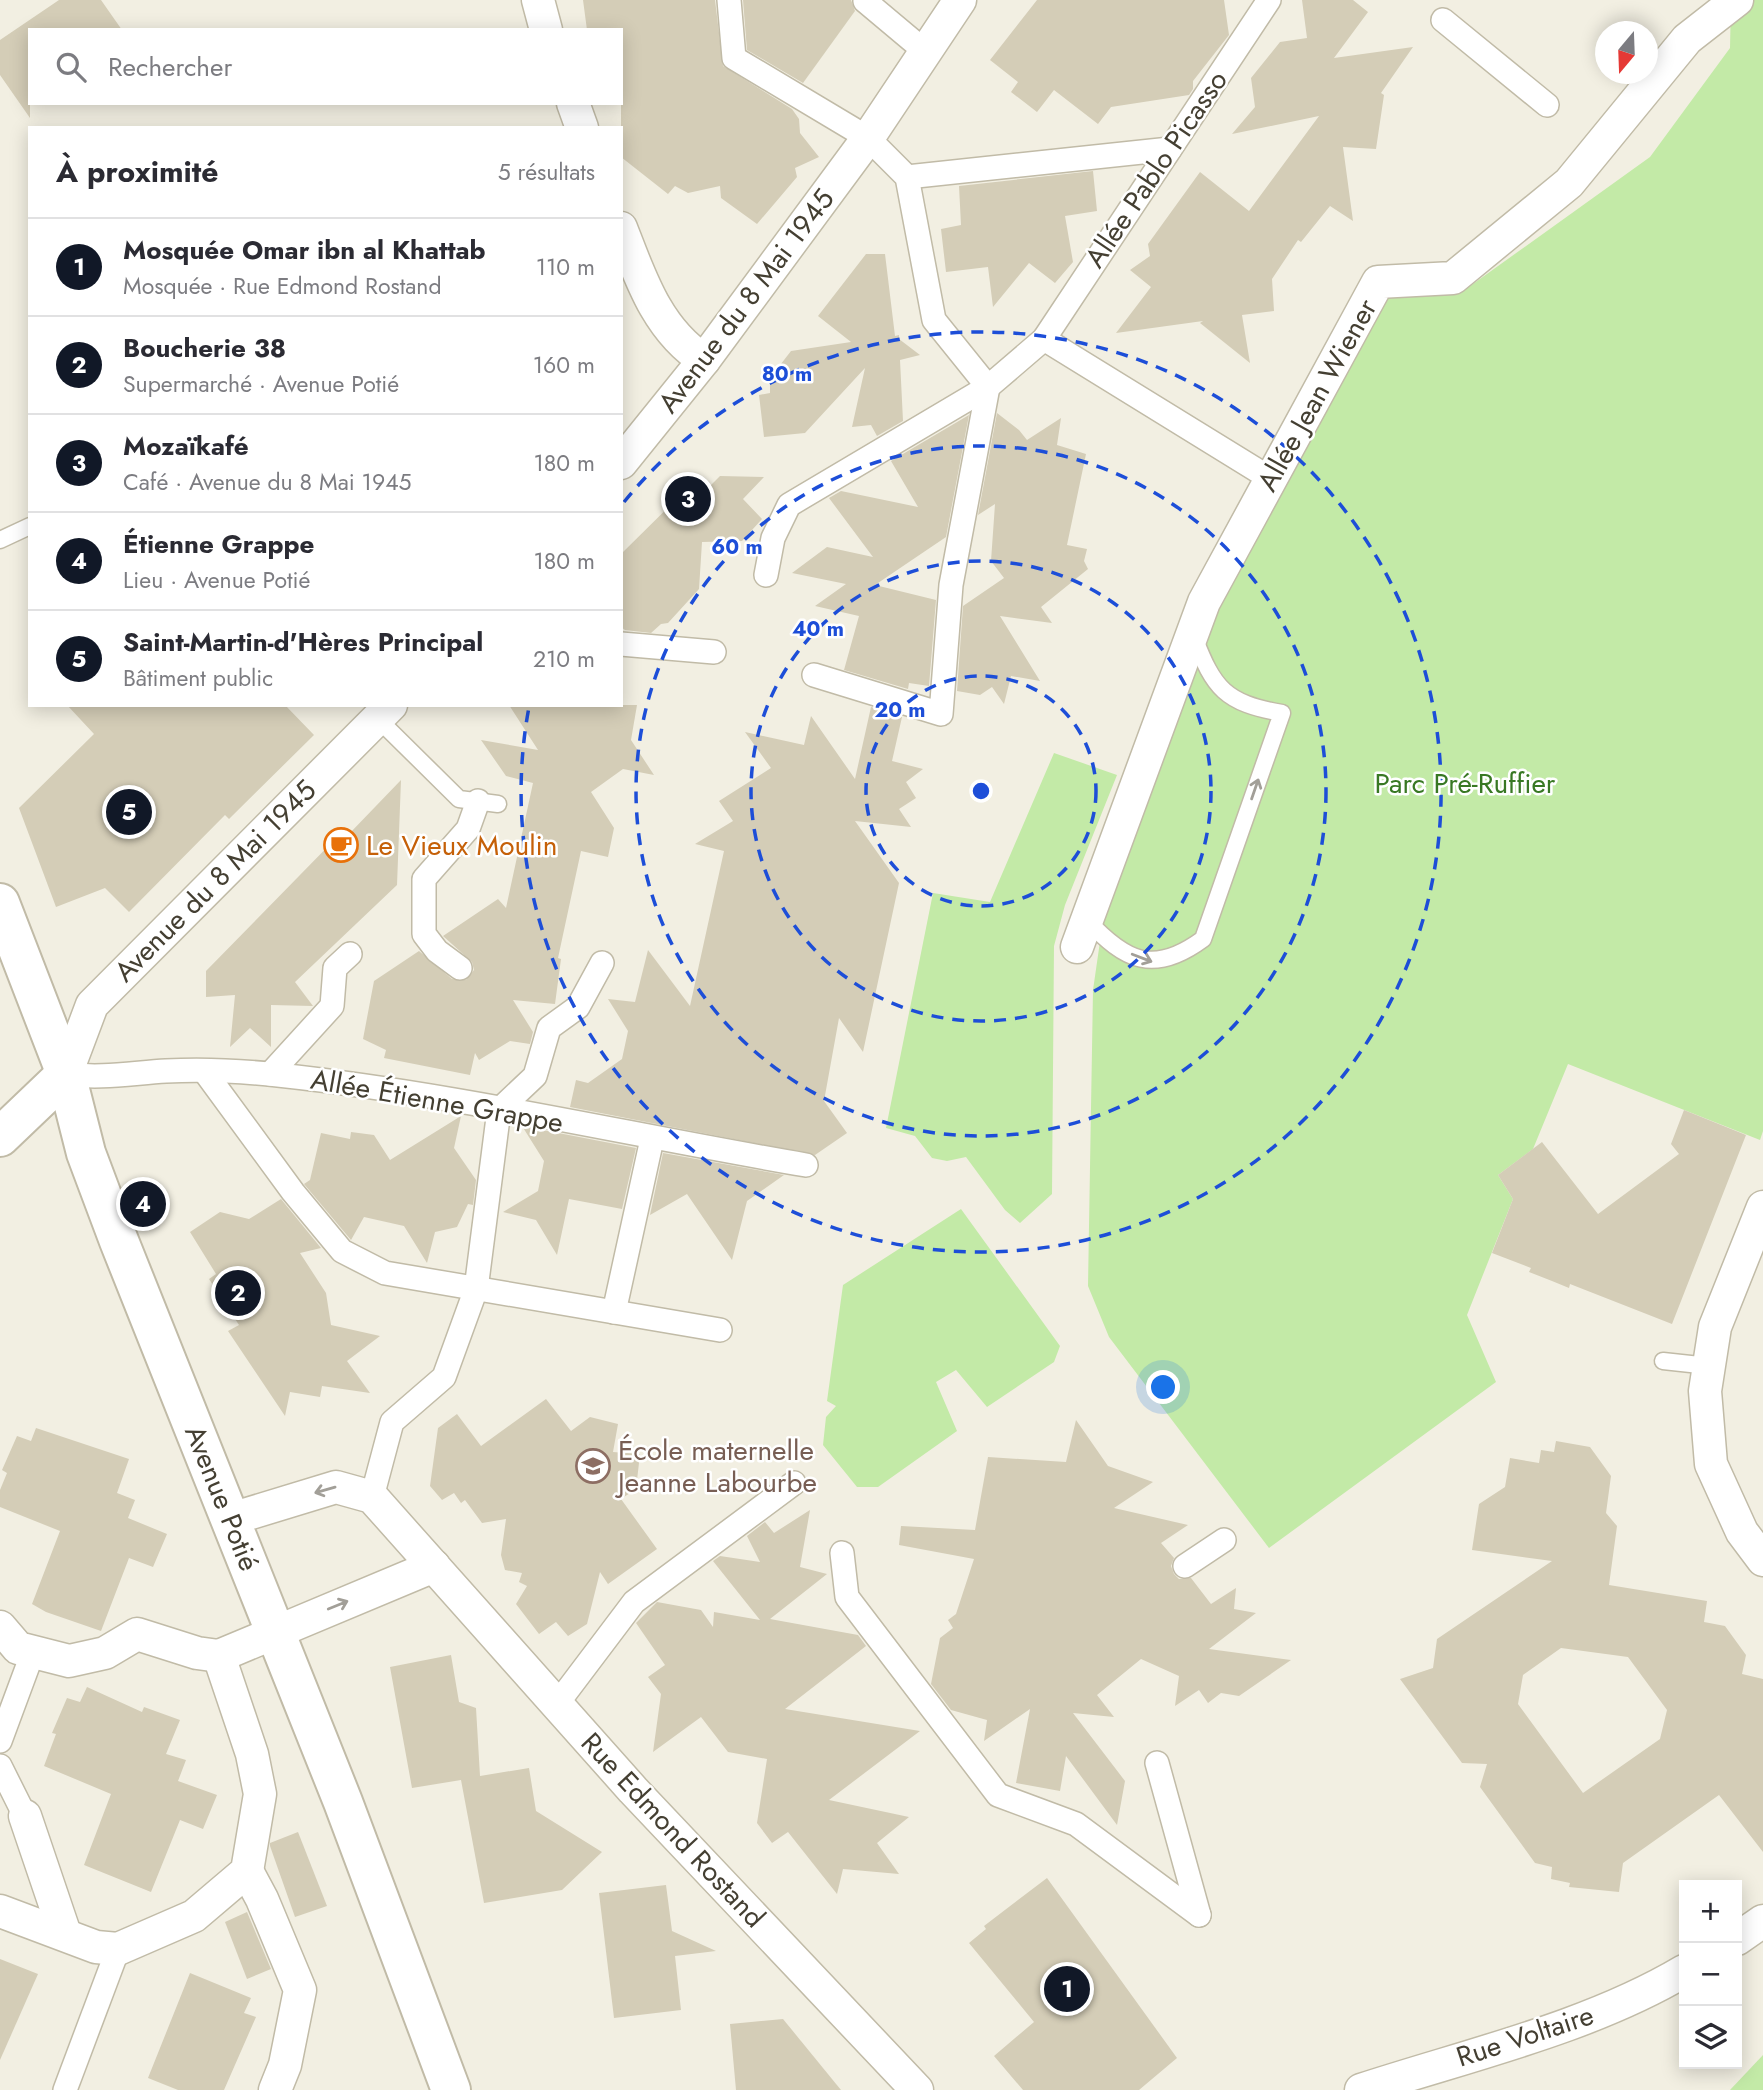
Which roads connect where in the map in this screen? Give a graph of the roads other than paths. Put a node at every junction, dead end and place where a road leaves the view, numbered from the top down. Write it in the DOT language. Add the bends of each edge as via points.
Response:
graph roads {
  1 [pos="538,0"];
  2 [pos="729,0"];
  3 [pos="960,0"];
  4 [pos="1269,0"];
  5 [pos="1737,0"];
  6 [pos="865,1"];
  7 [pos="1443,20"];
  8 [pos="545,28"];
  9 [pos="927,53"];
  10 [pos="574,105"];
  11 [pos="1547,105"];
  12 [pos="581,126"];
  13 [pos="868,138"];
  14 [pos="1170,149"];
  15 [pos="907,177"];
  16 [pos="623,233"];
  17 [pos="1044,339"];
  18 [pos="704,360"];
  19 [pos="988,387"];
  20 [pos="623,461"];
  21 [pos="1271,479"];
  22 [pos="28,527"];
  23 [pos="0,540"];
  24 [pos="766,575"];
  25 [pos="1193,633"];
  26 [pos="623,645"];
  27 [pos="714,652"];
  28 [pos="814,675"];
  29 [pos="384,712"];
  30 [pos="488,802"];
  31 [pos="0,903"];
  32 [pos="1082,933"];
  33 [pos="350,954"];
  34 [pos="601,963"];
  35 [pos="460,968"];
  36 [pos="205,1072"];
  37 [pos="66,1074"];
  38 [pos="270,1074"];
  39 [pos="499,1110"];
  40 [pos="0,1137"];
  41 [pos="652,1139"];
  42 [pos="806,1165"];
  43 [pos="1763,1207"];
  44 [pos="476,1289"];
  45 [pos="614,1312"];
  46 [pos="720,1330"];
  47 [pos="1663,1361"];
  48 [pos="1709,1366"];
  49 [pos="794,1483"];
  50 [pos="372,1497"];
  51 [pos="231,1519"];
  52 [pos="1224,1540"];
  53 [pos="842,1553"];
  54 [pos="1763,1560"];
  55 [pos="434,1566"];
  56 [pos="1185,1566"];
  57 [pos="0,1627"];
  58 [pos="275,1631"];
  59 [pos="33,1652"];
  60 [pos="219,1656"];
  61 [pos="557,1704"];
  62 [pos="0,1741"];
  63 [pos="1157,1763"];
  64 [pos="0,1766"];
  65 [pos="25,1816"];
  66 [pos="247,1871"];
  67 [pos="0,1911"];
  68 [pos="1763,1921"];
  69 [pos="65,1934"];
  70 [pos="1742,1936"];
  71 [pos="118,1949"];
  72 [pos="1679,1974"];
  73 [pos="65,2090"];
  74 [pos="275,2090"];
  75 [pos="451,2090"];
  76 [pos="917,2090"];
  77 [pos="1361,2090"];
  1 -- 8 [label="street"];
  2 -- 13 [label="street" via="734,58"];
  3 -- 9 [label="street, Avenue du 8 Mai 1945"];
  4 -- 14 [label="street, Allée Pablo Picasso"];
  5 -- 21 [label="street, Allée Jean Wiener" via="1687,39 1569,183 1453,278 1378,282"];
  6 -- 9 [label="street"];
  7 -- 11 [label="street"];
  9 -- 13 [label="street, Avenue du 8 Mai 1945"];
  10 -- 12 [label="street"];
  13 -- 15 [label="street"];
  13 -- 18 [label="street, Avenue du 8 Mai 1945"];
  14 -- 15 [label="street"];
  14 -- 17 [label="street, Allée Pablo Picasso"];
  15 -- 19 [label="street" via="934,320"];
  16 -- 18 [label="street" via="649,301 688,350"];
  17 -- 19 [label="street, Allée Pablo Picasso"];
  17 -- 21 [label="street"];
  18 -- 20 [label="street, Avenue du 8 Mai 1945"];
  19 -- 24 [label="street, Allée Pablo Picasso" via="789,505 773,538"];
  19 -- 28 [label="street" via="951,585 941,714"];
  21 -- 25 [label="street, Allée Jean Wiener" via="1204,603"];
  22 -- 23 [label="lane"];
  25 -- 32 [label="street, Allée Jean Wiener"];
  32 -- 25 [label="lane, one-way" via="1155,962 1185,953 1203,939 1282,713 1252,708 1217,687"];
  26 -- 27 [label="street"];
  29 -- 30 [label="lane" via="459,799"];
  29 -- 37 [label="street, Avenue du 8 Mai 1945" via="92,1005"];
  30 -- 35 [label="street" via="424,879 424,934"];
  31 -- 37 [label="street, Avenue Potié"];
  33 -- 38 [label="street" via="335,968 332,1006"];
  34 -- 39 [label="street" via="578,1007 549,1028 535,1076"];
  36 -- 37 [label="street, Allée Étienne Grappe"];
  36 -- 38 [label="street, Allée Étienne Grappe"];
  36 -- 44 [label="street" via="342,1251 385,1273"];
  37 -- 40 [label="street"];
  37 -- 51 [label="street, Avenue Potié" via="86,1153"];
  38 -- 39 [label="street, Allée Étienne Grappe" via="384,1086"];
  39 -- 41 [label="street, Allée Étienne Grappe"];
  39 -- 44 [label="street"];
  41 -- 42 [label="street, Allée Étienne Grappe"];
  41 -- 45 [label="street"];
  43 -- 48 [label="street" via="1715,1327"];
  44 -- 45 [label="street"];
  44 -- 50 [label="street" via="444,1377 392,1422"];
  45 -- 46 [label="street"];
  47 -- 48 [label="lane"];
  48 -- 54 [label="street" via="1705,1391 1711,1464 1742,1532"];
  49 -- 61 [label="street" via="634,1602"];
  50 -- 51 [label="street, one-way" via="336,1487"];
  50 -- 55 [label="street, Rue Edmond Rostand"];
  51 -- 58 [label="street, Avenue Potié"];
  52 -- 56 [label="street"];
  53 -- 63 [label="street" via="847,1597 998,1796 1076,1824 1199,1915"];
  58 -- 55 [label="street, one-way"];
  55 -- 61 [label="street, Rue Edmond Rostand"];
  57 -- 59 [label="street" via="18,1648"];
  58 -- 60 [label="street"];
  58 -- 75 [label="street, Avenue Potié"];
  59 -- 60 [label="street" via="69,1661 105,1653 137,1634"];
  59 -- 62 [label="street"];
  60 -- 66 [label="street" via="253,1754 260,1794"];
  61 -- 76 [label="street, Rue Edmond Rostand"];
  64 -- 65 [label="street"];
  65 -- 69 [label="street"];
  66 -- 71 [label="street" via="194,1916"];
  66 -- 74 [label="street" via="300,1990 285,2065"];
  67 -- 69 [label="street"];
  68 -- 70 [label="street"];
  69 -- 71 [label="street" via="96,1947"];
  71 -- 73 [label="street"];
  72 -- 77 [label="street, Rue Voltaire" via="1581,2020"];
}
